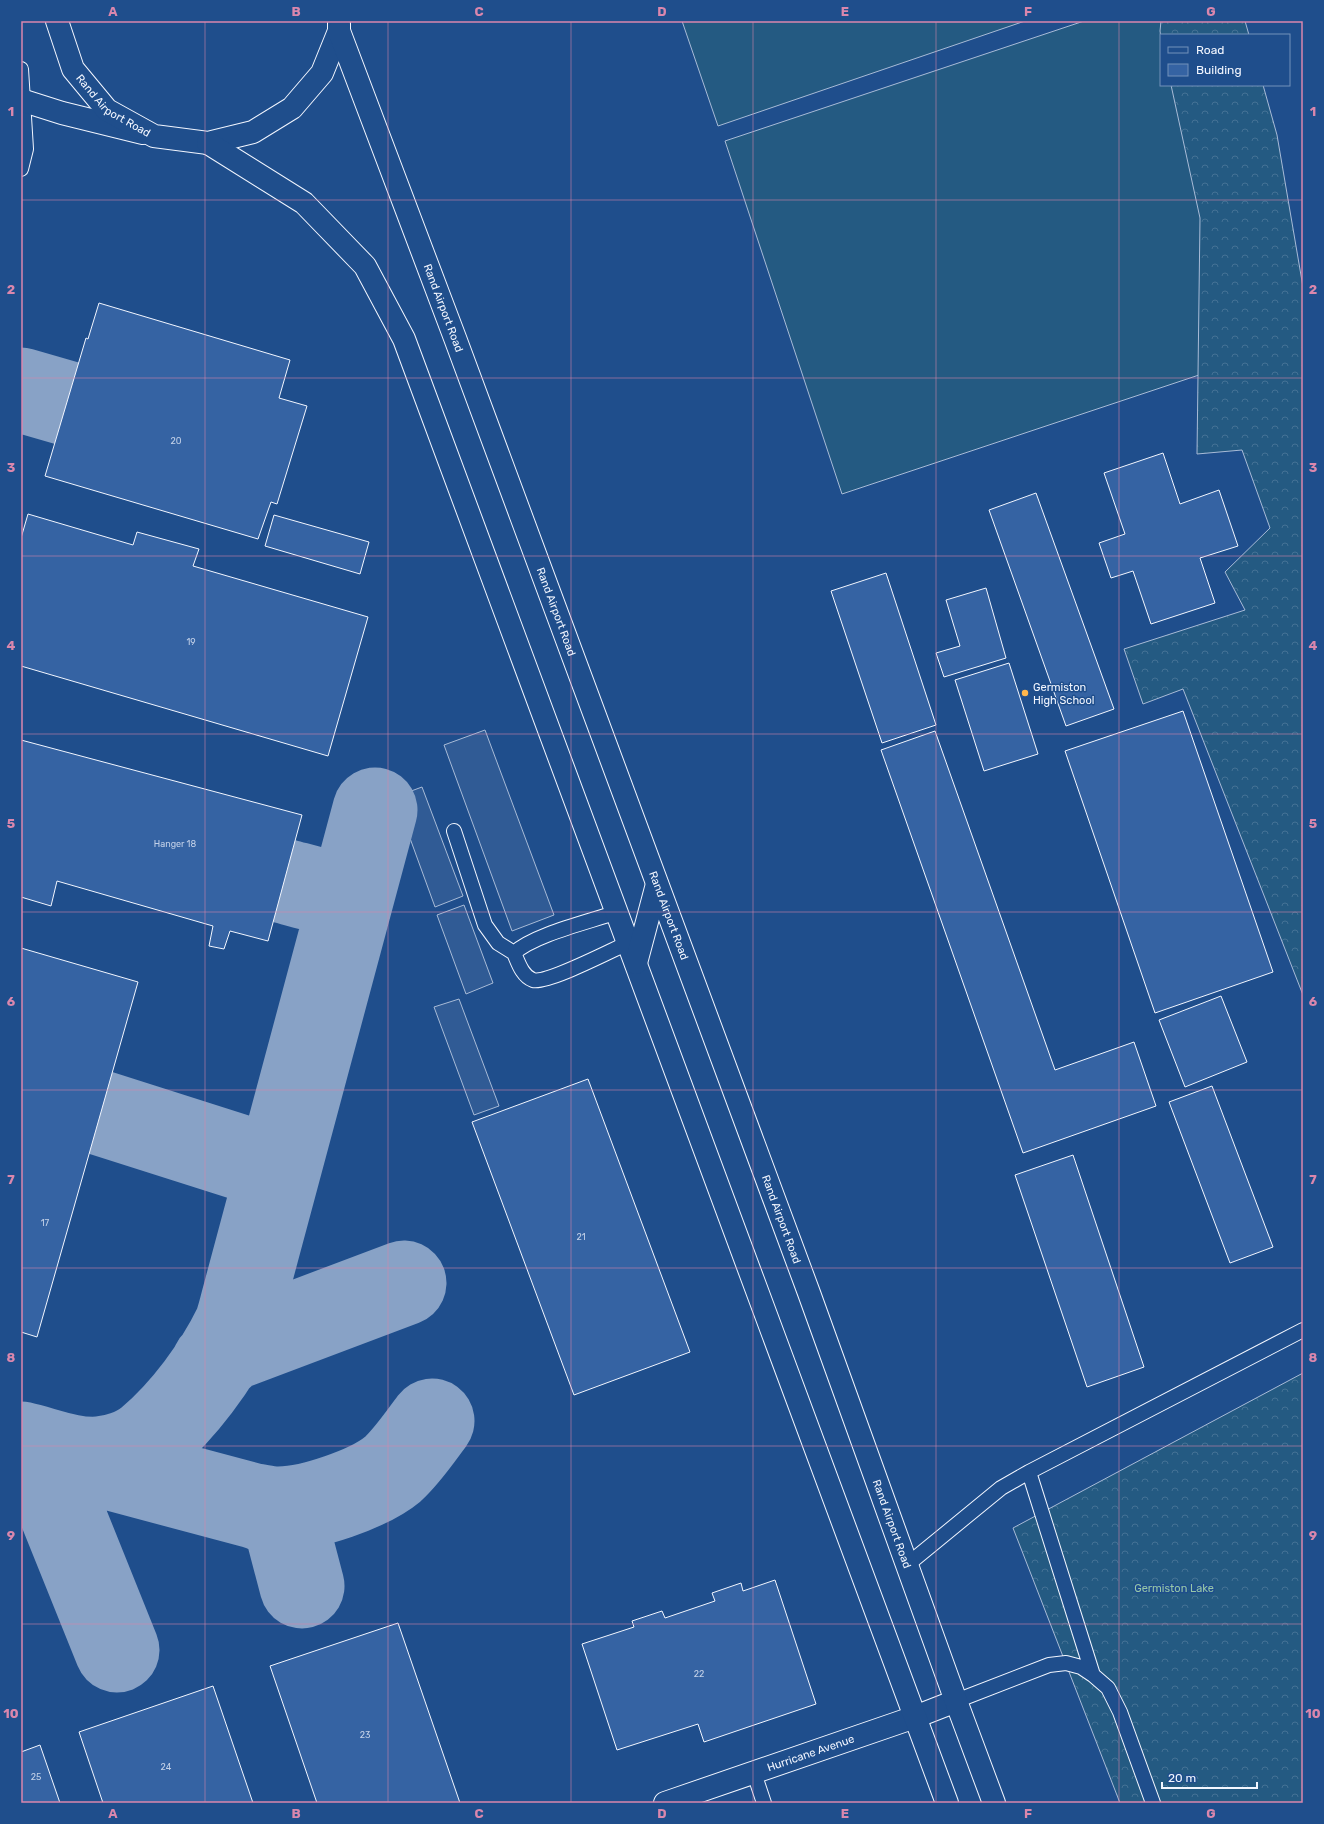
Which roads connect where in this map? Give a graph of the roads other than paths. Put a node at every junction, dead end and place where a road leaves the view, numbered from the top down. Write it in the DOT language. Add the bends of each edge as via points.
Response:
graph roads {
  1 [pos="57,21"];
  2 [pos="339,26"];
  3 [pos="21,69"];
  4 [pos="22,100"];
  5 [pos="154,136"];
  6 [pos="208,143"];
  7 [pos="21,169"];
  8 [pos="454,831"];
  9 [pos="658,884"];
  10 [pos="617,912"];
  11 [pos="628,943"];
  12 [pos="514,952"];
  13 [pos="636,963"];
  14 [pos="1303,1330"];
  15 [pos="1029,1472"];
  16 [pos="907,1565"];
  17 [pos="1093,1675"];
  18 [pos="956,1701"];
  19 [pos="916,1717"];
  20 [pos="754,1773"];
  21 [pos="665,1803"];
  22 [pos="764,1803"];
  23 [pos="947,1803"];
  24 [pos="994,1803"];
  25 [pos="1153,1803"];
  1 -- 5 [label="street, Rand Airport Road" via="73,69 107,110"];
  2 -- 6 [label="street, Rand Airport Road" via="322,73 292,108 253,132"];
  2 -- 9 [label="street, Rand Airport Road"];
  3 -- 4 [label="lane"];
  4 -- 5 [label="street" via="62,113"];
  4 -- 7 [label="lane" via="26,149"];
  5 -- 6 [label="street, Rand Airport Road"];
  6 -- 10 [label="street, Rand Airport Road" via="304,203 365,266 404,339"];
  8 -- 12 [label="lane" via="485,925 498,943"];
  9 -- 13 [label="street"];
  9 -- 16 [label="street, Rand Airport Road"];
  10 -- 11 [label="street, Rand Airport Road"];
  10 -- 12 [label="lane" via="539,938"];
  11 -- 12 [label="lane" via="553,977 538,980 531,979 525,974"];
  11 -- 13 [label="street, Rand Airport Road"];
  13 -- 19 [label="street, Rand Airport Road"];
  14 -- 15 [label="lane"];
  15 -- 16 [label="lane" via="995,1493"];
  15 -- 17 [label="lane"];
  16 -- 18 [label="street, Rand Airport Road"];
  17 -- 18 [label="lane" via="1081,1667 1066,1662 1049,1665"];
  17 -- 25 [label="lane" via="1108,1688 1120,1712"];
  18 -- 19 [label="street, Hurricane Avenue"];
  18 -- 24 [label="street, Rand Airport Road"];
  19 -- 20 [label="street, Hurricane Avenue"];
  19 -- 23 [label="street, Rand Airport Road"];
  20 -- 21 [label="street, Hurricane Avenue"];
  20 -- 22 [label="lane"];
}
